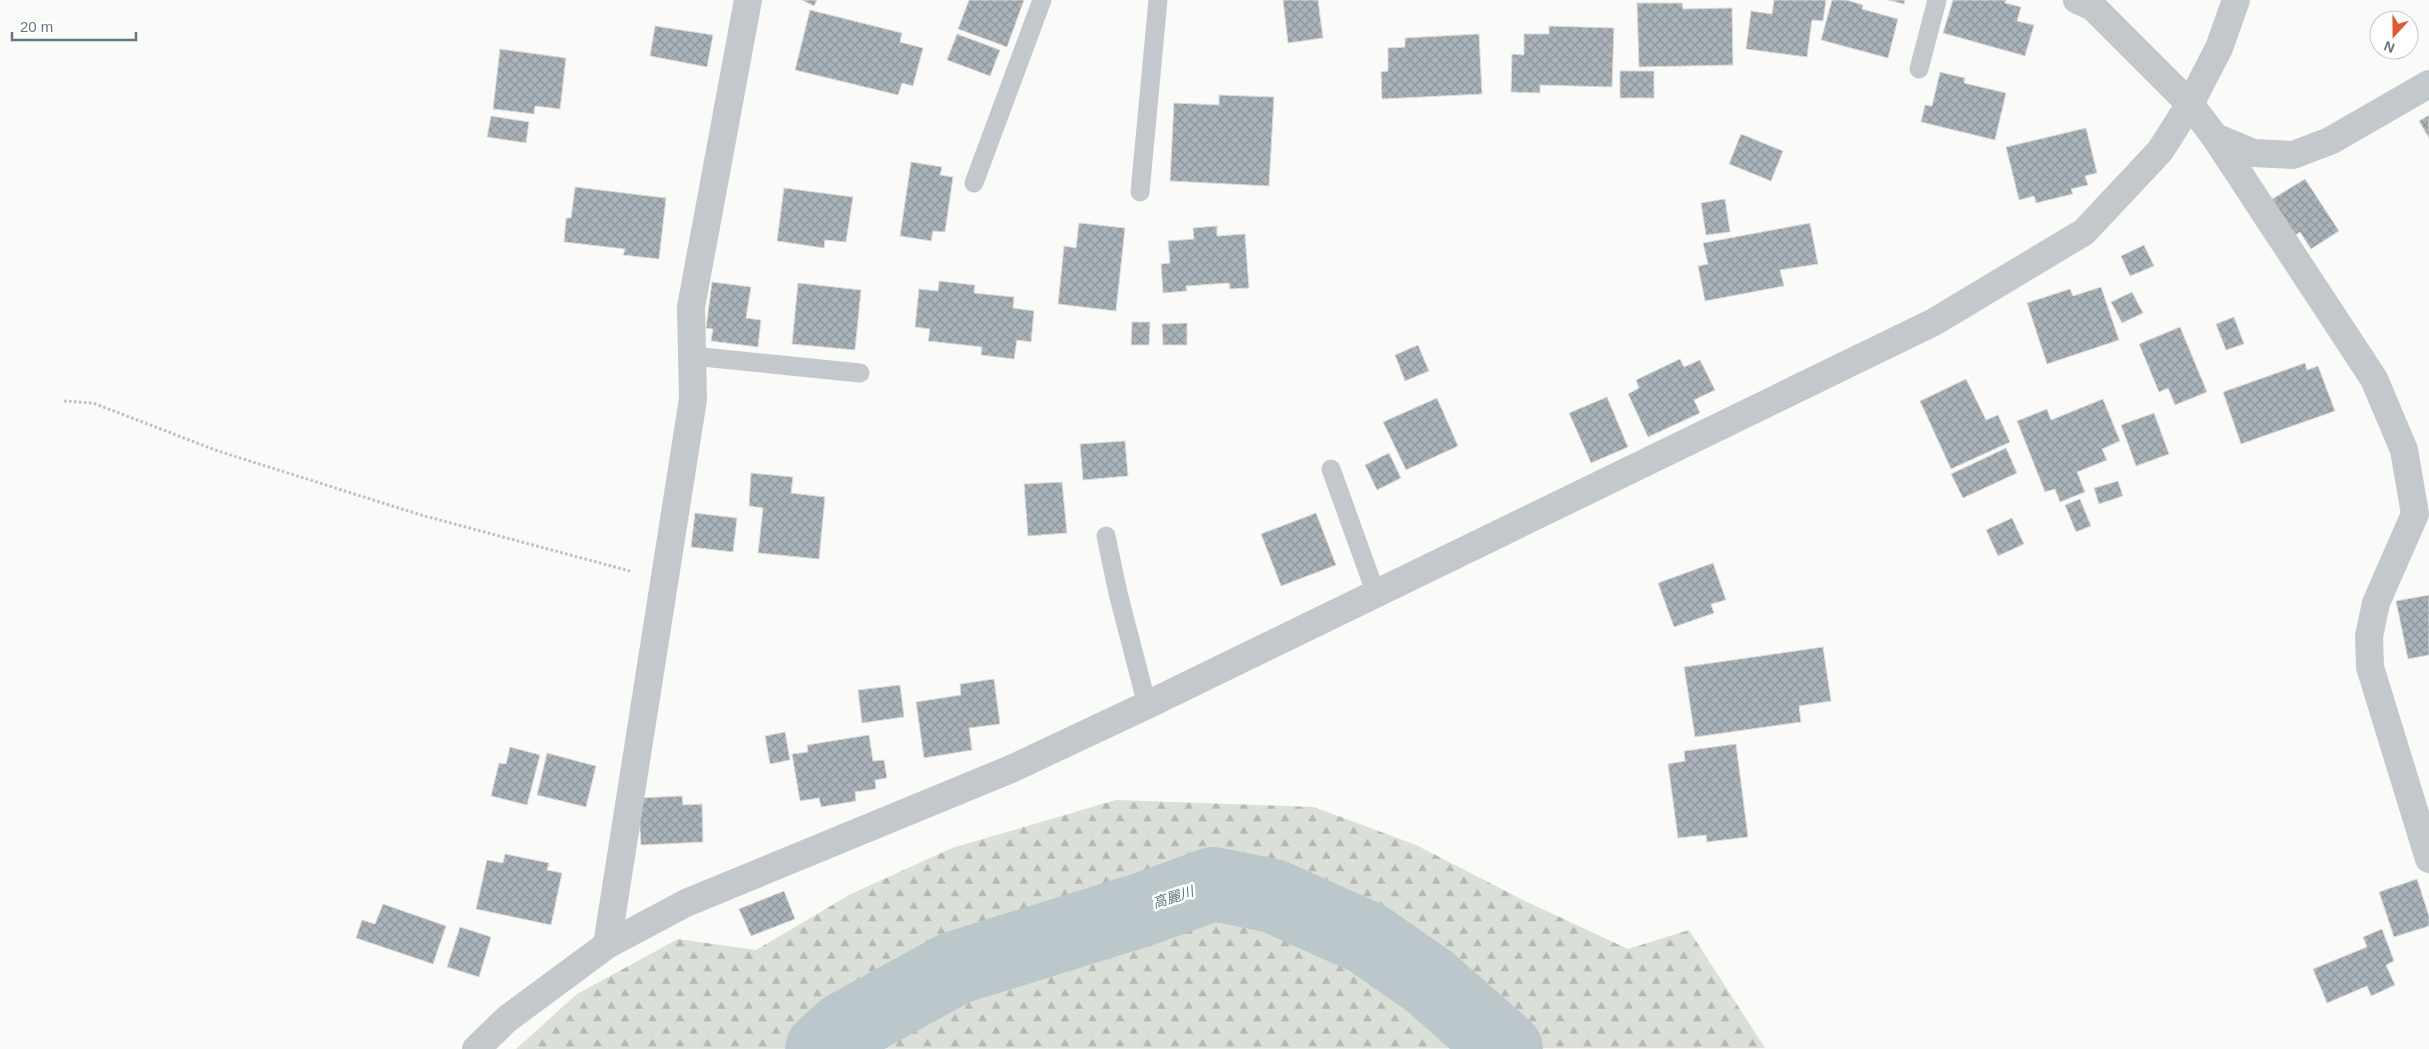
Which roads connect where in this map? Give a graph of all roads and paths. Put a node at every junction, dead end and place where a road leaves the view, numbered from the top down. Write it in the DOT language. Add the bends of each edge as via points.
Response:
graph roads {
  1 [pos="748,0"];
  2 [pos="1042,0"];
  3 [pos="1158,0"];
  4 [pos="1937,0"];
  5 [pos="2078,0"];
  6 [pos="2236,0"];
  7 [pos="1919,69"];
  8 [pos="2429,84"];
  9 [pos="2190,104"];
  10 [pos="2215,137"];
  11 [pos="974,183"];
  12 [pos="1140,192"];
  13 [pos="692,356"];
  14 [pos="860,373"];
  15 [pos="64,401"];
  16 [pos="1332,469"];
  17 [pos="2422,520"];
  18 [pos="1106,536"];
  19 [pos="664,580"];
  20 [pos="1376,594"];
  21 [pos="1147,705"];
  22 [pos="2429,859"];
  23 [pos="607,945"];
  24 [pos="476,1049"];
  1 -- 13 [label="street" via="691,307"];
  2 -- 11 [label="lane"];
  3 -- 12 [label="lane"];
  4 -- 7 [label="lane"];
  5 -- 9 [label="street" via="2093,7"];
  6 -- 9 [label="street" via="2219,48"];
  8 -- 10 [label="street" via="2330,141 2293,155 2253,153"];
  9 -- 10 [label="street"];
  9 -- 20 [label="street" via="2160,151 2084,232 1934,322"];
  10 -- 17 [label="street" via="2374,380 2404,450"];
  13 -- 14 [label="lane"];
  13 -- 19 [label="street" via="693,399"];
  15 -- 19 [label="path" via="93,403 218,451 421,515"];
  16 -- 20 [label="lane"];
  17 -- 22 [label="street" via="2376,603 2369,636 2370,667"];
  18 -- 21 [label="lane"];
  19 -- 23 [label="street"];
  20 -- 21 [label="street"];
  21 -- 23 [label="street" via="1011,769 686,903"];
  23 -- 24 [label="street" via="507,1019"];
}
